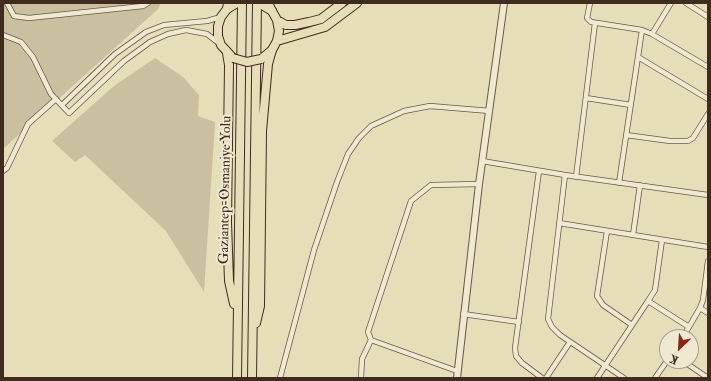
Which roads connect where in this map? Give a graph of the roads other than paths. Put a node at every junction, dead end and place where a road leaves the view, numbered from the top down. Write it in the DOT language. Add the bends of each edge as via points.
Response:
graph roads {
  1 [pos="7,3"];
  2 [pos="148,3"];
  3 [pos="236,3"];
  4 [pos="242,3"];
  5 [pos="262,3"];
  6 [pos="342,3"];
  7 [pos="357,3"];
  8 [pos="504,3"];
  9 [pos="590,3"];
  10 [pos="671,3"];
  11 [pos="686,3"];
  12 [pos="227,6"];
  13 [pos="221,17"];
  14 [pos="708,17"];
  15 [pos="277,20"];
  16 [pos="595,23"];
  17 [pos="642,30"];
  18 [pos="652,34"];
  19 [pos="3,35"];
  20 [pos="277,41"];
  21 [pos="221,45"];
  22 [pos="272,50"];
  23 [pos="230,56"];
  24 [pos="638,57"];
  25 [pos="708,68"];
  26 [pos="586,98"];
  27 [pos="56,99"];
  28 [pos="708,99"];
  29 [pos="62,105"];
  30 [pos="631,105"];
  31 [pos="490,111"];
  32 [pos="708,115"];
  33 [pos="626,135"];
  34 [pos="482,161"];
  35 [pos="539,171"];
  36 [pos="3,172"];
  37 [pos="565,175"];
  38 [pos="576,177"];
  39 [pos="619,183"];
  40 [pos="478,184"];
  41 [pos="640,186"];
  42 [pos="708,195"];
  43 [pos="559,223"];
  44 [pos="607,231"];
  45 [pos="633,235"];
  46 [pos="662,240"];
  47 [pos="708,247"];
  48 [pos="708,261"];
  49 [pos="648,301"];
  50 [pos="700,308"];
  51 [pos="708,313"];
  52 [pos="463,314"];
  53 [pos="238,318"];
  54 [pos="519,322"];
  55 [pos="632,325"];
  56 [pos="689,327"];
  57 [pos="253,333"];
  58 [pos="371,340"];
  59 [pos="570,342"];
  60 [pos="606,365"];
  61 [pos="661,369"];
  62 [pos="695,369"];
  63 [pos="457,371"];
  64 [pos="237,378"];
  65 [pos="252,378"];
  66 [pos="280,378"];
  67 [pos="361,378"];
  68 [pos="457,378"];
  69 [pos="542,378"];
  70 [pos="546,378"];
  71 [pos="597,378"];
  72 [pos="624,378"];
  73 [pos="655,378"];
  74 [pos="708,378"];
  1 -- 2 [label="street" via="14,16 29,18 143,6"];
  3 -- 12 [label="main road"];
  4 -- 53 [label="main road, Gaziantep-Osmaniye Yolu"];
  5 -- 15 [label="main road" via="272,11"];
  5 -- 57 [label="main road, Gaziantep-Osmaniye Yolu"];
  6 -- 15 [label="main road" via="321,19 310,22 286,25"];
  7 -- 20 [label="main road" via="325,26"];
  8 -- 31 [label="street"];
  9 -- 16 [label="street" via="587,18"];
  10 -- 18 [label="street"];
  11 -- 14 [label="street"];
  12 -- 13 [label="main road"];
  13 -- 21 [label="main road" via="218,26"];
  13 -- 29 [label="street" via="208,21 164,25 146,32 115,54"];
  15 -- 20 [label="main road"];
  16 -- 17 [label="street"];
  16 -- 26 [label="street"];
  17 -- 18 [label="street"];
  17 -- 24 [label="street"];
  18 -- 25 [label="street"];
  19 -- 27 [label="street" via="21,42 34,56 44,82"];
  20 -- 22 [label="main road"];
  21 -- 23 [label="main road"];
  21 -- 29 [label="street" via="206,34 186,30 168,34 138,49 69,113"];
  22 -- 23 [label="main road, bridge" via="261,59 247,62"];
  22 -- 57 [label="main road" via="268,64 262,131 260,306"];
  23 -- 53 [label="main road" via="227,222 229,281"];
  24 -- 28 [label="street"];
  24 -- 30 [label="street"];
  26 -- 30 [label="street"];
  26 -- 38 [label="street"];
  27 -- 29 [label="street"];
  27 -- 36 [label="street" via="28,124"];
  30 -- 33 [label="street"];
  31 -- 34 [label="street"];
  31 -- 66 [label="street" via="430,106 404,111 371,126 359,138 348,154 314,250"];
  32 -- 33 [label="street" via="693,138 688,141"];
  33 -- 39 [label="street"];
  34 -- 35 [label="street"];
  34 -- 40 [label="street"];
  35 -- 37 [label="street"];
  35 -- 54 [label="street"];
  37 -- 38 [label="street"];
  37 -- 43 [label="street"];
  38 -- 39 [label="street"];
  39 -- 41 [label="street"];
  40 -- 52 [label="street"];
  40 -- 58 [label="street" via="431,185 411,202 368,332"];
  41 -- 42 [label="street"];
  41 -- 45 [label="street"];
  43 -- 44 [label="street"];
  43 -- 59 [label="street" via="548,319 552,327"];
  44 -- 45 [label="street"];
  44 -- 55 [label="street" via="597,296 603,305"];
  45 -- 46 [label="street"];
  46 -- 47 [label="street"];
  46 -- 49 [label="street" via="655,290"];
  48 -- 50 [label="street"];
  49 -- 55 [label="street"];
  49 -- 56 [label="street"];
  50 -- 51 [label="street"];
  50 -- 56 [label="street"];
  52 -- 54 [label="street"];
  52 -- 63 [label="street"];
  53 -- 64 [label="main road, Gaziantep-Osmaniye Yolu"];
  54 -- 69 [label="street" via="516,356"];
  55 -- 60 [label="street"];
  57 -- 65 [label="main road, Gaziantep-Osmaniye Yolu"];
  58 -- 63 [label="street"];
  58 -- 67 [label="street" via="362,359"];
  59 -- 60 [label="street"];
  59 -- 70 [label="street"];
  60 -- 71 [label="street"];
  60 -- 72 [label="street"];
  61 -- 73 [label="street"];
  62 -- 74 [label="street"];
  63 -- 68 [label="street"];
}
